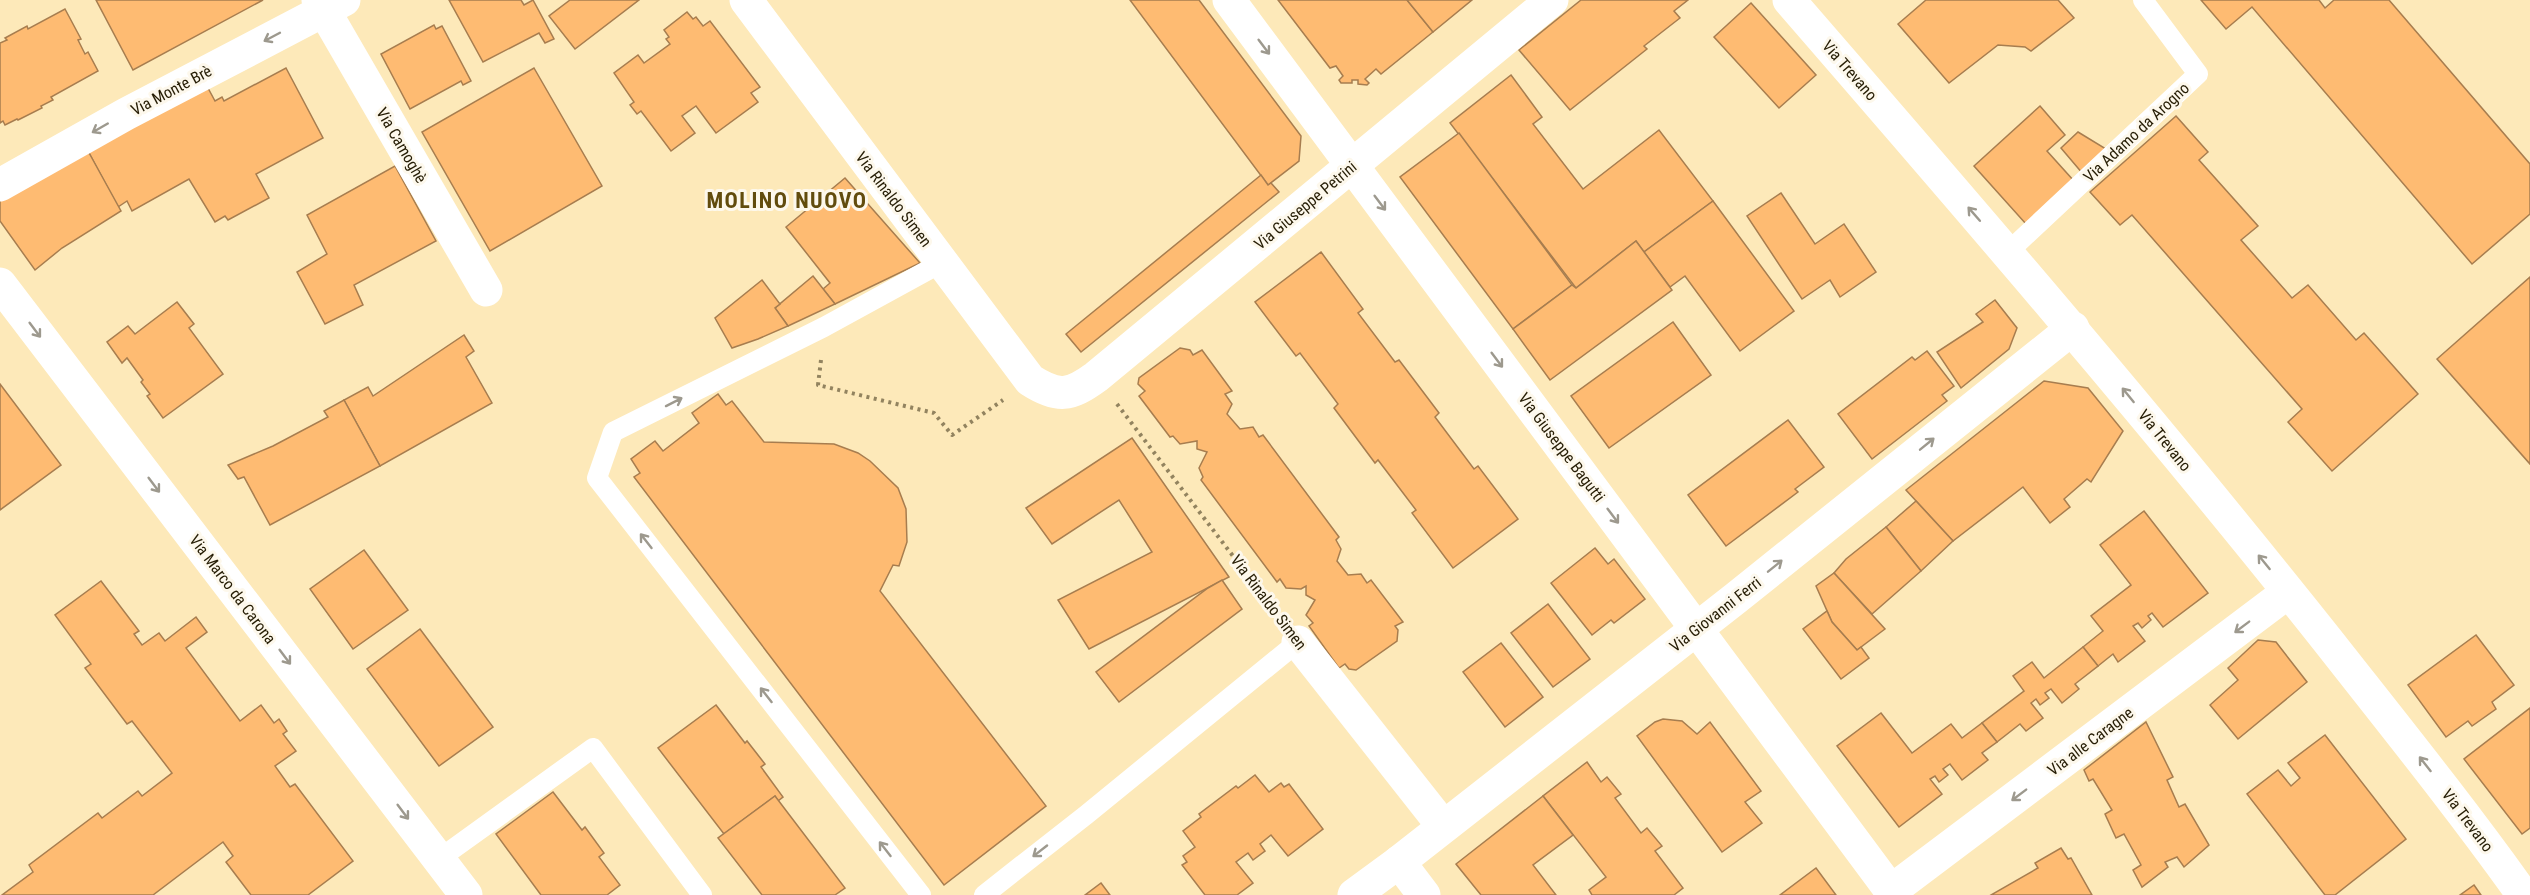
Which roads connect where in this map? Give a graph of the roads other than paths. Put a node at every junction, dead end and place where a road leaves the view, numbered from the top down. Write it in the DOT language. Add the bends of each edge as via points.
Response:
graph roads {
  1 [pos="746,0"];
  2 [pos="1229,0"];
  3 [pos="1552,0"];
  4 [pos="1789,0"];
  5 [pos="2143,0"];
  6 [pos="329,3"];
  7 [pos="1352,166"];
  8 [pos="0,185"];
  9 [pos="2008,252"];
  10 [pos="941,263"];
  11 [pos="0,284"];
  12 [pos="486,290"];
  13 [pos="2073,328"];
  14 [pos="1040,386"];
  15 [pos="2288,592"];
  16 [pos="1696,629"];
  17 [pos="1298,642"];
  18 [pos="1443,826"];
  19 [pos="439,859"];
  20 [pos="1399,862"];
  21 [pos="1892,893"];
  22 [pos="466,895"];
  23 [pos="702,895"];
  24 [pos="921,895"];
  25 [pos="984,895"];
  26 [pos="1354,895"];
  27 [pos="1424,895"];
  28 [pos="2523,895"];
  1 -- 10 [label="street, Via Rinaldo Simen"];
  2 -- 7 [label="street, Via Giuseppe Bagutti, one-way"];
  3 -- 7 [label="street, Via Giuseppe Petrini"];
  9 -- 4 [label="street, Via Trevano, one-way"];
  5 -- 9 [label="lane, Via Adamo da Arogno" via="2198,74"];
  6 -- 8 [label="street, Via Monte Brè, one-way"];
  6 -- 12 [label="street, Via Camoghè"];
  7 -- 14 [label="street, Via Giuseppe Petrini" via="1082,387 1069,392"];
  7 -- 16 [label="street, Via Giuseppe Bagutti, one-way"];
  9 -- 13 [label="street, Via Trevano"];
  10 -- 14 [label="street, Via Rinaldo Simen"];
  24 -- 10 [label="lane, one-way" via="597,478 613,432 824,327"];
  11 -- 19 [label="street, Via Marco da Carona, one-way"];
  15 -- 13 [label="street, Via Trevano, one-way"];
  16 -- 13 [label="street, Via Giovanni Ferri, one-way"];
  15 -- 21 [label="street, Via alle Caragne, one-way"];
  28 -- 15 [label="street, Via Trevano, one-way" via="2461,810"];
  16 -- 18 [label="street, Via Giovanni Ferri"];
  16 -- 21 [label="street, Via Giuseppe Bagutti"];
  17 -- 18 [label="street, Via Rinaldo Simen"];
  17 -- 25 [label="lane, one-way"];
  18 -- 20 [label="street, Via Giovanni Ferri"];
  19 -- 22 [label="street, Via Marco da Carona"];
  19 -- 23 [label="lane" via="593,748"];
  20 -- 26 [label="street, Via Giovanni Ferri"];
  20 -- 27 [label="street"];
}
